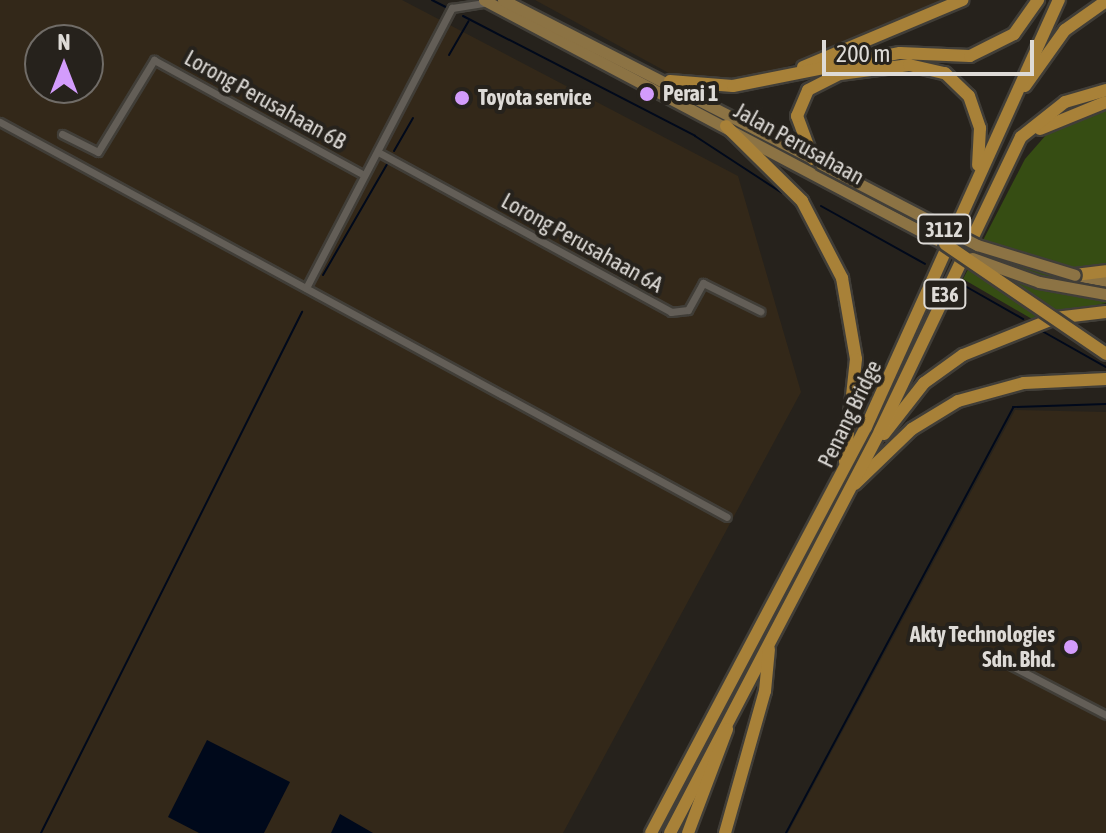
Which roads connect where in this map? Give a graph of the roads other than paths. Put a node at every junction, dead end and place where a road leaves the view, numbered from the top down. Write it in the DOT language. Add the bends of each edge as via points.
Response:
graph roads {
  1 [pos="962,0"];
  2 [pos="1038,0"];
  3 [pos="1059,0"];
  4 [pos="493,1"];
  5 [pos="1106,1"];
  6 [pos="452,4"];
  7 [pos="782,77"];
  8 [pos="670,81"];
  9 [pos="1106,90"];
  10 [pos="1106,102"];
  11 [pos="1002,118"];
  12 [pos="0,122"];
  13 [pos="726,126"];
  14 [pos="62,134"];
  15 [pos="378,152"];
  16 [pos="1013,152"];
  17 [pos="817,161"];
  18 [pos="364,175"];
  19 [pos="976,180"];
  20 [pos="945,244"];
  21 [pos="1106,271"];
  22 [pos="1075,275"];
  23 [pos="1106,281"];
  24 [pos="306,288"];
  25 [pos="1106,294"];
  26 [pos="760,311"];
  27 [pos="1106,312"];
  28 [pos="1106,354"];
  29 [pos="1106,379"];
  30 [pos="877,437"];
  31 [pos="842,475"];
  32 [pos="852,486"];
  33 [pos="727,517"];
  34 [pos="769,642"];
  35 [pos="987,653"];
  36 [pos="1106,715"];
  37 [pos="729,717"];
  38 [pos="664,809"];
  39 [pos="643,833"];
  40 [pos="651,833"];
  41 [pos="670,833"];
  42 [pos="688,833"];
  43 [pos="725,833"];
  1 -- 7 [label="highway"];
  2 -- 7 [label="highway" via="1014,34 978,54 900,53"];
  3 -- 11 [label="highway, Penang Bridge / E36"];
  4 -- 6 [label="street"];
  4 -- 8 [label="main road, Jalan Perusahaan / 3112"];
  4 -- 13 [label="main road, Jalan Perusahaan / 3112"];
  5 -- 11 [label="highway" via="1082,16"];
  6 -- 15 [label="street"];
  7 -- 8 [label="highway" via="722,87"];
  8 -- 17 [label="main road, Jalan Perusahaan / 3112"];
  9 -- 16 [label="highway" via="1048,112"];
  10 -- 16 [label="highway" via="1058,116"];
  11 -- 19 [label="highway, Penang Bridge / E36"];
  12 -- 24 [label="street"];
  13 -- 20 [label="main road, Jalan Perusahaan / 3112"];
  13 -- 31 [label="highway" via="802,201 842,278 856,383"];
  14 -- 18 [label="street, Lorong Perusahaan 6B" via="98,152 154,60"];
  15 -- 18 [label="street"];
  15 -- 26 [label="street, Lorong Perusahaan 6A" via="671,312 688,310 703,283"];
  16 -- 30 [label="highway, Penang Bridge / E36"];
  17 -- 19 [label="highway" via="797,116 811,86 863,69 919,65 945,73 972,100 980,135"];
  17 -- 22 [label="main road, Jalan Perusahaan / 3112, bridge" via="985,248"];
  18 -- 24 [label="street"];
  19 -- 31 [label="highway, Penang Bridge / E36"];
  20 -- 25 [label="main road, Jalan Perusahaan / 3112, bridge" via="1017,276"];
  20 -- 28 [label="highway, bridge"];
  21 -- 22 [label="highway"];
  22 -- 23 [label="main road, Jalan Perusahaan / 3112"];
  24 -- 33 [label="street"];
  27 -- 30 [label="highway" via="1055,318 963,355 924,383"];
  29 -- 32 [label="highway" via="1024,383 935,413"];
  30 -- 32 [label="highway, Penang Bridge / E36"];
  31 -- 38 [label="highway, Penang Bridge / E36"];
  32 -- 34 [label="highway, Penang Bridge / E36"];
  34 -- 37 [label="highway, Penang Bridge / E36"];
  34 -- 43 [label="highway" via="765,691"];
  35 -- 36 [label="street"];
  37 -- 41 [label="highway, Penang Bridge / E36"];
  37 -- 42 [label="highway, Penang Bridge / E36" via="720,761"];
  38 -- 39 [label="highway"];
  38 -- 40 [label="highway, Penang Bridge / E36"];
}
